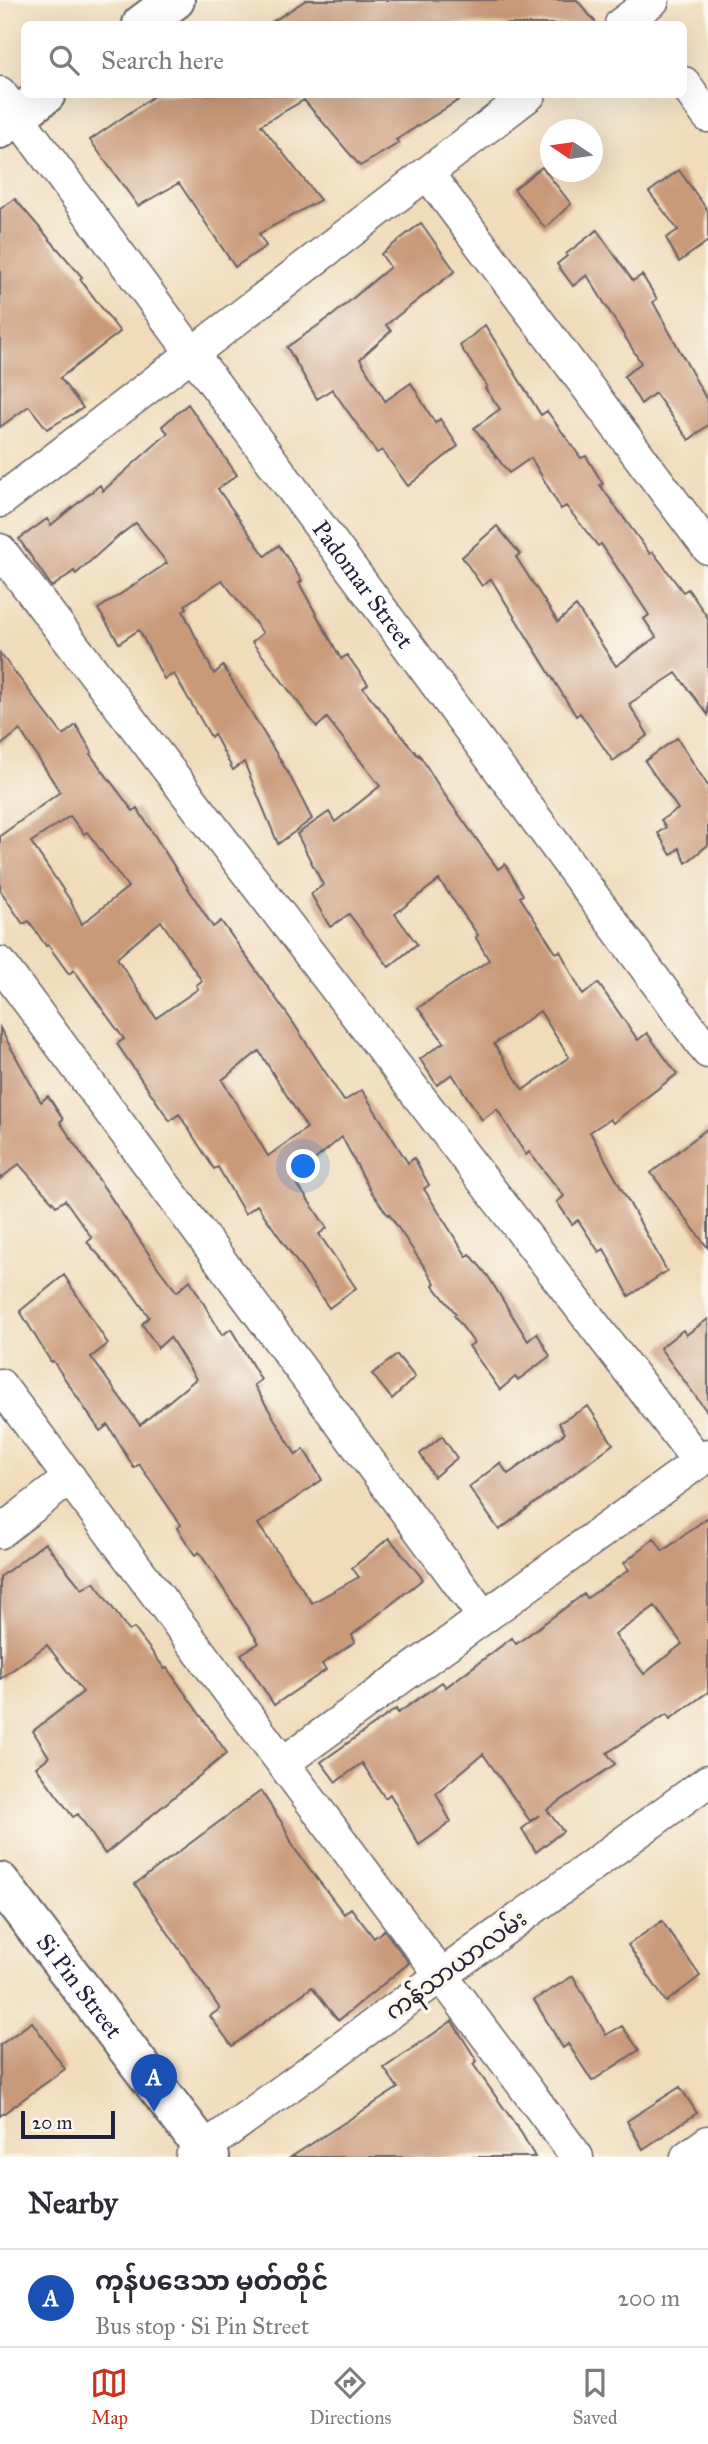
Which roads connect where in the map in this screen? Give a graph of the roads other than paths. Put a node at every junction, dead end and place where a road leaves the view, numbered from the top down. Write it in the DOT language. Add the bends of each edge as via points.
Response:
graph roads {
  1 [pos="175,0"];
  2 [pos="146,21"];
  3 [pos="687,87"];
  4 [pos="525,98"];
  5 [pos="16,108"];
  6 [pos="708,116"];
  7 [pos="427,173"];
  8 [pos="193,355"];
  9 [pos="0,501"];
  10 [pos="708,548"];
  11 [pos="0,550"];
  12 [pos="0,963"];
  13 [pos="708,1052"];
  14 [pos="0,1385"];
  15 [pos="703,1459"];
  16 [pos="70,1478"];
  17 [pos="0,1532"];
  18 [pos="484,1617"];
  19 [pos="283,1763"];
  20 [pos="708,1781"];
  21 [pos="0,1882"];
  22 [pos="441,1975"];
  23 [pos="708,2142"];
  24 [pos="202,2154"];
  25 [pos="577,2157"];
  26 [pos="687,2157"];
  1 -- 2 [label="street"];
  3 -- 6 [label="street"];
  4 -- 7 [label="street"];
  5 -- 8 [label="street, Padomar Street"];
  7 -- 8 [label="street"];
  7 -- 10 [label="street"];
  8 -- 9 [label="street"];
  8 -- 13 [label="street, Padomar Street"];
  11 -- 15 [label="street"];
  12 -- 18 [label="street"];
  14 -- 16 [label="street"];
  15 -- 18 [label="street"];
  16 -- 17 [label="street"];
  16 -- 19 [label="street"];
  18 -- 19 [label="street"];
  19 -- 22 [label="street"];
  20 -- 22 [label="street, ကန်သာယာလမ်း"];
  21 -- 24 [label="street, Si Pin Street"];
  22 -- 24 [label="street, ကန်သာယာလမ်း"];
  22 -- 25 [label="street"];
  23 -- 26 [label="street"];
}
